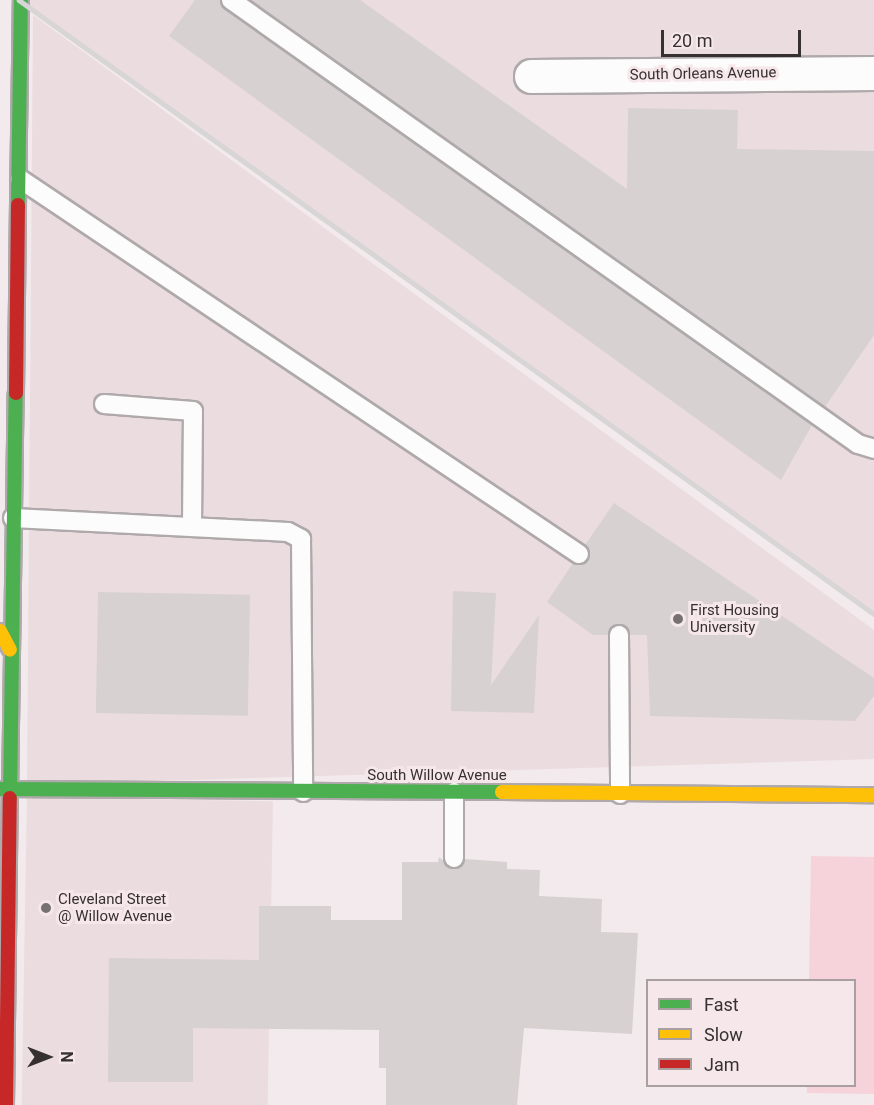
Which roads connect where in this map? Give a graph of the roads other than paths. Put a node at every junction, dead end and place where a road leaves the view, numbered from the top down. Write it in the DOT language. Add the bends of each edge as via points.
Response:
graph roads {
  1 [pos="21,0"];
  2 [pos="231,0"];
  3 [pos="874,73"];
  4 [pos="531,76"];
  5 [pos="20,179"];
  6 [pos="104,404"];
  7 [pos="874,448"];
  8 [pos="13,518"];
  9 [pos="192,527"];
  10 [pos="579,554"];
  11 [pos="0,631"];
  12 [pos="619,635"];
  13 [pos="10,650"];
  14 [pos="4,789"];
  15 [pos="303,792"];
  16 [pos="454,792"];
  17 [pos="620,794"];
  18 [pos="874,795"];
  19 [pos="454,858"];
  20 [pos="6,1105"];
  1 -- 5 [label="main road"];
  2 -- 7 [label="lane" via="858,444"];
  3 -- 4 [label="street, South Orleans Avenue"];
  5 -- 8 [label="main road"];
  5 -- 10 [label="lane"];
  6 -- 9 [label="lane" via="193,411"];
  8 -- 9 [label="lane"];
  8 -- 13 [label="main road"];
  9 -- 15 [label="lane" via="288,532 300,539"];
  11 -- 13 [label="main road"];
  12 -- 17 [label="lane"];
  13 -- 14 [label="main road"];
  14 -- 15 [label="main road, South Willow Avenue"];
  14 -- 20 [label="main road"];
  15 -- 16 [label="main road, South Willow Avenue"];
  16 -- 17 [label="main road, South Willow Avenue"];
  16 -- 19 [label="lane"];
  17 -- 18 [label="main road, South Willow Avenue"];
}
